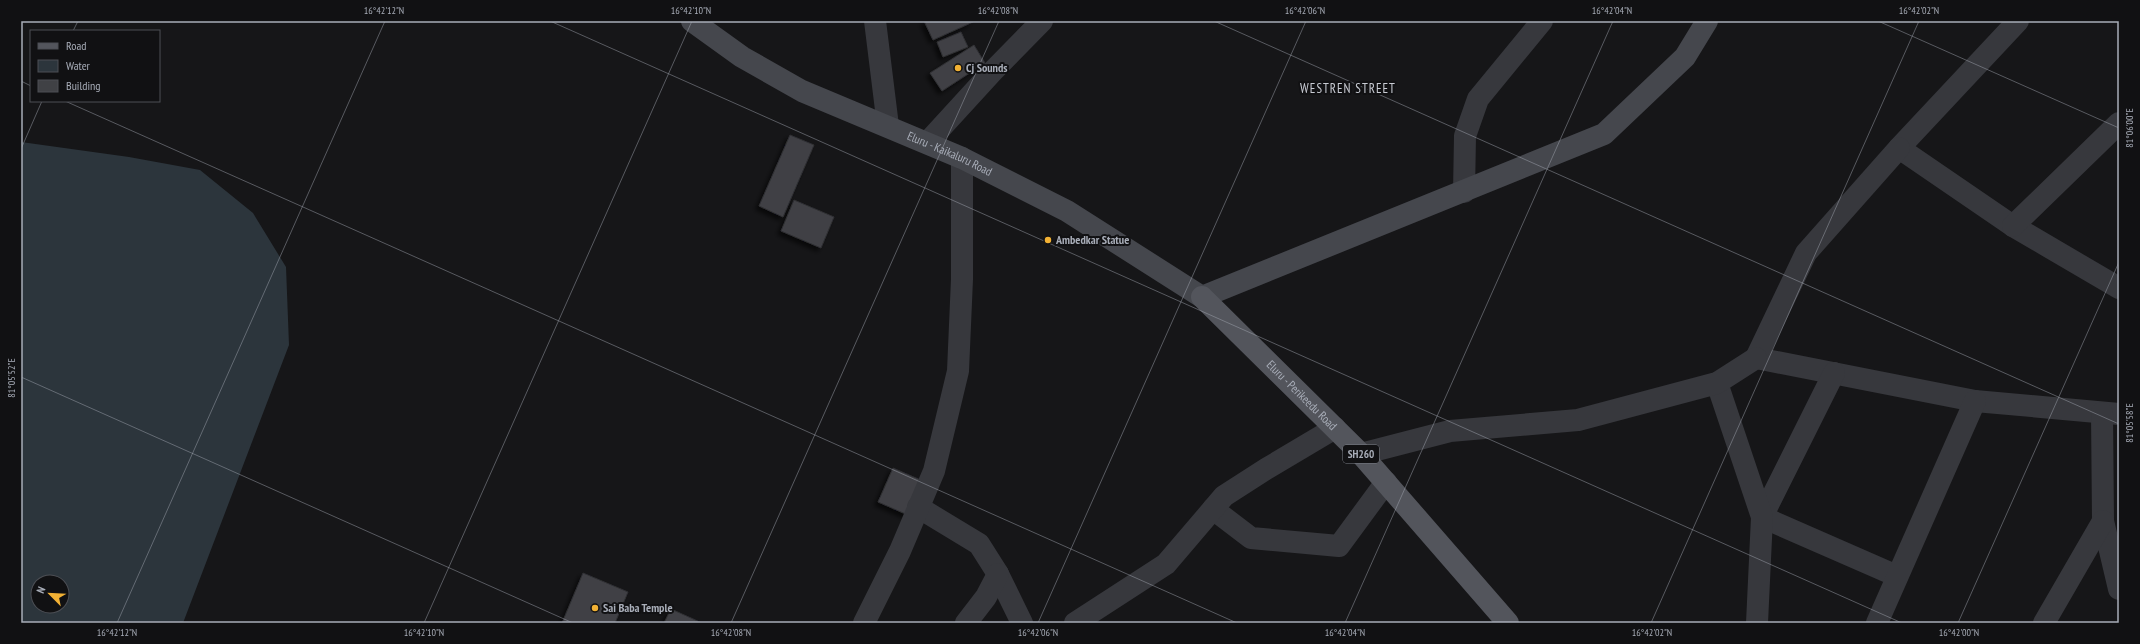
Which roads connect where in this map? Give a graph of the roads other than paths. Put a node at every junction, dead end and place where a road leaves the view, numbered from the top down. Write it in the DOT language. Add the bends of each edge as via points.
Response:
graph roads {
  1 [pos="692,21"];
  2 [pos="875,21"];
  3 [pos="1042,21"];
  4 [pos="1542,21"];
  5 [pos="1707,21"];
  6 [pos="2018,21"];
  7 [pos="2119,123"];
  8 [pos="888,126"];
  9 [pos="927,143"];
  10 [pos="1898,148"];
  11 [pos="962,158"];
  12 [pos="1464,192"];
  13 [pos="2013,226"];
  14 [pos="2119,288"];
  15 [pos="1202,296"];
  16 [pos="1756,358"];
  17 [pos="1834,373"];
  18 [pos="1717,383"];
  19 [pos="1975,402"];
  20 [pos="2111,413"];
  21 [pos="1335,428"];
  22 [pos="1361,454"];
  23 [pos="1386,482"];
  24 [pos="918,507"];
  25 [pos="1213,509"];
  26 [pos="1762,518"];
  27 [pos="2103,521"];
  28 [pos="998,574"];
  29 [pos="1897,576"];
  30 [pos="2119,589"];
  31 [pos="864,623"];
  32 [pos="966,623"];
  33 [pos="1022,623"];
  34 [pos="1075,623"];
  35 [pos="1508,623"];
  36 [pos="1757,623"];
  37 [pos="1877,623"];
  38 [pos="2044,623"];
  1 -- 8 [label="main road, Eluru - Kaikaluru Road" via="742,58 802,91"];
  2 -- 8 [label="street"];
  3 -- 9 [label="street"];
  4 -- 12 [label="street" via="1478,100 1465,136"];
  5 -- 12 [label="main road" via="1686,57 1604,134"];
  6 -- 10 [label="street"];
  7 -- 13 [label="street"];
  8 -- 9 [label="main road, Eluru - Kaikaluru Road"];
  9 -- 11 [label="main road, Eluru - Kaikaluru Road"];
  10 -- 13 [label="street"];
  10 -- 16 [label="street" via="1806,253"];
  11 -- 15 [label="main road, Eluru - Kaikaluru Road" via="1067,211"];
  11 -- 24 [label="street" via="962,279 958,371 934,471"];
  12 -- 15 [label="main road"];
  13 -- 14 [label="street"];
  15 -- 21 [label="main road, Eluru - Perikeedu Road / SH260"];
  16 -- 17 [label="street"];
  16 -- 18 [label="street"];
  17 -- 19 [label="street"];
  17 -- 26 [label="street"];
  18 -- 22 [label="street" via="1578,420 1450,431"];
  18 -- 26 [label="street"];
  19 -- 20 [label="street"];
  19 -- 29 [label="street"];
  20 -- 27 [label="street"];
  21 -- 22 [label="main road, Eluru - Perikeedu Road / SH260"];
  21 -- 25 [label="street" via="1224,496"];
  22 -- 23 [label="main road, Eluru - Perikeedu Road / SH260"];
  23 -- 25 [label="street" via="1339,546 1251,538"];
  23 -- 35 [label="main road, Eluru - Perikeedu Road / SH260"];
  24 -- 28 [label="street" via="979,544"];
  24 -- 31 [label="street" via="900,551"];
  25 -- 34 [label="street" via="1166,564"];
  26 -- 29 [label="street"];
  26 -- 36 [label="street"];
  27 -- 30 [label="street"];
  27 -- 38 [label="street"];
  28 -- 32 [label="street" via="986,597"];
  28 -- 33 [label="street"];
  29 -- 37 [label="street"];
}
